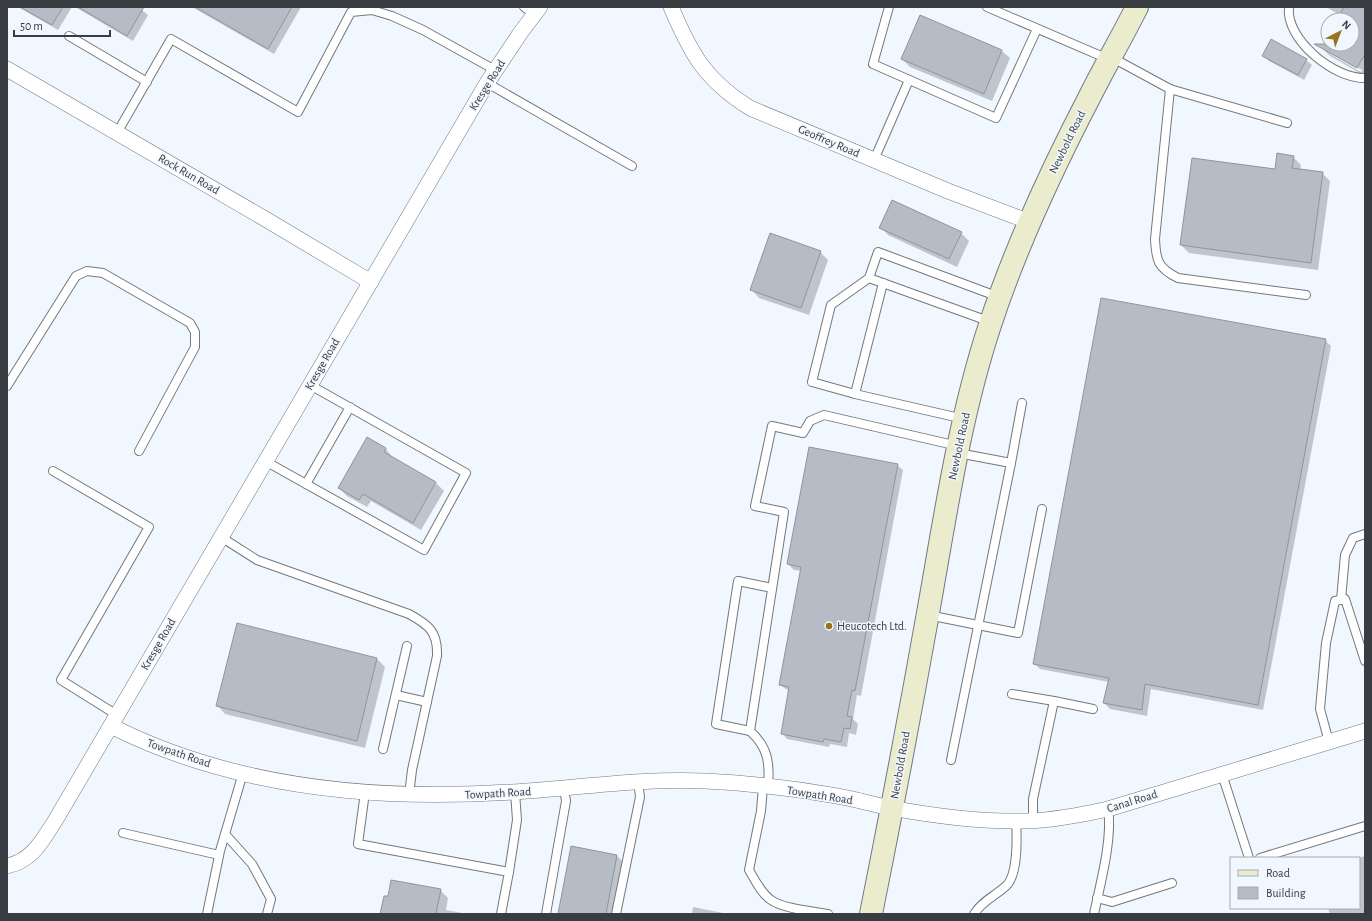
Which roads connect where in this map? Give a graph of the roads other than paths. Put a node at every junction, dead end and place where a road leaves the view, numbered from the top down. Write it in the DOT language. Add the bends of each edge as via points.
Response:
graph roads {
  1 [pos="671,7"];
  2 [pos="889,7"];
  3 [pos="987,7"];
  4 [pos="1137,7"];
  5 [pos="1289,7"];
  6 [pos="533,9"];
  7 [pos="1037,29"];
  8 [pos="69,36"];
  9 [pos="1109,58"];
  10 [pos="7,69"];
  11 [pos="496,70"];
  12 [pos="1365,78"];
  13 [pos="908,80"];
  14 [pos="147,82"];
  15 [pos="487,83"];
  16 [pos="1170,89"];
  17 [pos="1287,123"];
  18 [pos="117,133"];
  19 [pos="874,160"];
  20 [pos="632,166"];
  21 [pos="1030,222"];
  22 [pos="869,278"];
  23 [pos="371,282"];
  24 [pos="883,283"];
  25 [pos="1306,295"];
  26 [pos="1000,298"];
  27 [pos="991,322"];
  28 [pos="310,385"];
  29 [pos="7,386"];
  30 [pos="855,394"];
  31 [pos="1022,403"];
  32 [pos="350,407"];
  33 [pos="965,419"];
  34 [pos="958,450"];
  35 [pos="139,451"];
  36 [pos="265,461"];
  37 [pos="1011,463"];
  38 [pos="53,471"];
  39 [pos="306,484"];
  40 [pos="1042,509"];
  41 [pos="1365,534"];
  42 [pos="221,537"];
  43 [pos="772,588"];
  44 [pos="1341,600"];
  45 [pos="927,615"];
  46 [pos="980,626"];
  47 [pos="407,646"];
  48 [pos="1365,661"];
  49 [pos="1012,694"];
  50 [pos="396,695"];
  51 [pos="1054,701"];
  52 [pos="427,702"];
  53 [pos="1093,709"];
  54 [pos="114,720"];
  55 [pos="750,731"];
  56 [pos="1365,731"];
  57 [pos="1329,742"];
  58 [pos="383,749"];
  59 [pos="951,760"];
  60 [pos="243,773"];
  61 [pos="1222,774"];
  62 [pos="638,781"];
  63 [pos="765,786"];
  64 [pos="564,788"];
  65 [pos="365,792"];
  66 [pos="514,792"];
  67 [pos="409,795"];
  68 [pos="892,808"];
  69 [pos="1108,809"];
  70 [pos="1033,820"];
  71 [pos="1016,821"];
  72 [pos="1365,826"];
  73 [pos="123,833"];
  74 [pos="225,834"];
  75 [pos="219,855"];
  76 [pos="1249,857"];
  77 [pos="1263,857"];
  78 [pos="7,866"];
  79 [pos="509,872"];
  80 [pos="1172,883"];
  81 [pos="1097,898"];
  82 [pos="812,912"];
  83 [pos="207,914"];
  84 [pos="268,914"];
  85 [pos="501,914"];
  86 [pos="546,914"];
  87 [pos="616,914"];
  88 [pos="828,914"];
  89 [pos="871,914"];
  90 [pos="974,914"];
  91 [pos="1094,914"];
  1 -- 19 [label="street, Geoffrey Road" via="694,56 719,86 734,98 750,108"];
  2 -- 13 [label="lane" via="873,64"];
  3 -- 7 [label="lane"];
  4 -- 9 [label="main road, Newbold Road"];
  5 -- 12 [label="lane" via="1288,15 1293,29 1313,55 1335,70"];
  6 -- 11 [label="street, Kresge Road"];
  7 -- 9 [label="lane"];
  7 -- 13 [label="lane" via="996,118"];
  8 -- 14 [label="lane"];
  9 -- 16 [label="lane"];
  9 -- 21 [label="main road, Newbold Road"];
  10 -- 18 [label="street, Rock Run Road"];
  11 -- 14 [label="lane" via="423,30 372,10 351,12 298,112 171,39"];
  11 -- 15 [label="street, Kresge Road"];
  13 -- 19 [label="lane"];
  14 -- 18 [label="lane"];
  15 -- 20 [label="lane"];
  15 -- 23 [label="street, Kresge Road"];
  16 -- 17 [label="lane"];
  16 -- 25 [label="lane" via="1155,239 1159,264 1166,272 1178,278"];
  18 -- 23 [label="street, Rock Run Road"];
  19 -- 21 [label="street, Geoffrey Road"];
  21 -- 26 [label="main road, Newbold Road"];
  22 -- 24 [label="lane"];
  22 -- 26 [label="lane" via="878,252"];
  22 -- 30 [label="lane" via="831,305 812,382"];
  23 -- 28 [label="street, Kresge Road"];
  24 -- 27 [label="lane"];
  24 -- 30 [label="lane"];
  26 -- 27 [label="main road, Newbold Road"];
  27 -- 33 [label="main road, Newbold Road"];
  28 -- 32 [label="lane"];
  28 -- 36 [label="street, Kresge Road"];
  29 -- 35 [label="lane" via="76,276 87,271 103,273 190,323 195,332 195,346"];
  30 -- 33 [label="lane"];
  31 -- 37 [label="lane"];
  32 -- 39 [label="lane"];
  32 -- 39 [label="lane" via="466,473 424,550"];
  33 -- 34 [label="main road, Newbold Road"];
  34 -- 37 [label="lane"];
  34 -- 43 [label="lane" via="824,415 810,421 803,432 772,426 755,506 784,512"];
  34 -- 45 [label="main road, Newbold Road"];
  36 -- 39 [label="lane"];
  36 -- 42 [label="street, Kresge Road"];
  37 -- 46 [label="lane"];
  38 -- 54 [label="lane" via="150,527 61,680"];
  40 -- 46 [label="lane" via="1018,633"];
  41 -- 44 [label="lane" via="1354,538 1345,555"];
  42 -- 52 [label="lane" via="257,560 409,614 428,626 437,640 437,656"];
  42 -- 54 [label="street, Kresge Road"];
  43 -- 55 [label="lane"];
  43 -- 55 [label="lane" via="738,581 717,716 716,724"];
  44 -- 48 [label="lane" via="1345,599"];
  44 -- 57 [label="lane" via="1336,601 1326,643 1320,709"];
  45 -- 46 [label="lane"];
  45 -- 68 [label="main road, Newbold Road"];
  46 -- 59 [label="lane"];
  47 -- 50 [label="lane"];
  49 -- 51 [label="lane"];
  50 -- 52 [label="lane"];
  50 -- 58 [label="lane"];
  51 -- 53 [label="lane"];
  51 -- 70 [label="lane" via="1033,799"];
  52 -- 67 [label="lane"];
  54 -- 60 [label="street, Towpath Road" via="153,746"];
  54 -- 78 [label="street, Kresge Road" via="35,852 29,858"];
  55 -- 63 [label="lane" via="761,741 767,755 769,773"];
  56 -- 57 [label="street, Canal Road"];
  57 -- 61 [label="street, Canal Road"];
  60 -- 65 [label="street, Towpath Road" via="321,788"];
  60 -- 74 [label="lane"];
  61 -- 69 [label="street, Canal Road"];
  61 -- 76 [label="lane"];
  62 -- 63 [label="street, Towpath Road" via="704,781"];
  62 -- 64 [label="street, Towpath Road"];
  62 -- 87 [label="lane" via="640,797"];
  63 -- 68 [label="street, Towpath Road" via="832,795"];
  63 -- 82 [label="lane" via="749,870 771,900"];
  64 -- 66 [label="street, Towpath Road"];
  64 -- 86 [label="lane" via="566,801"];
  65 -- 67 [label="street, Towpath Road"];
  65 -- 79 [label="lane" via="358,844"];
  66 -- 67 [label="street, Towpath Road"];
  66 -- 79 [label="lane" via="517,820"];
  68 -- 71 [label="street, Canal Road"];
  68 -- 89 [label="main road, Newbold Road"];
  69 -- 70 [label="street, Canal Road" via="1081,815"];
  69 -- 81 [label="lane" via="1110,820"];
  70 -- 71 [label="street, Canal Road"];
  71 -- 90 [label="lane" via="1014,875 1006,886 986,900"];
  72 -- 77 [label="lane"];
  73 -- 75 [label="lane"];
  74 -- 75 [label="lane"];
  74 -- 84 [label="lane" via="252,864 271,899"];
  75 -- 83 [label="lane"];
  79 -- 85 [label="lane"];
  80 -- 81 [label="lane" via="1112,902"];
  81 -- 91 [label="lane"];
  82 -- 88 [label="lane"];
}
